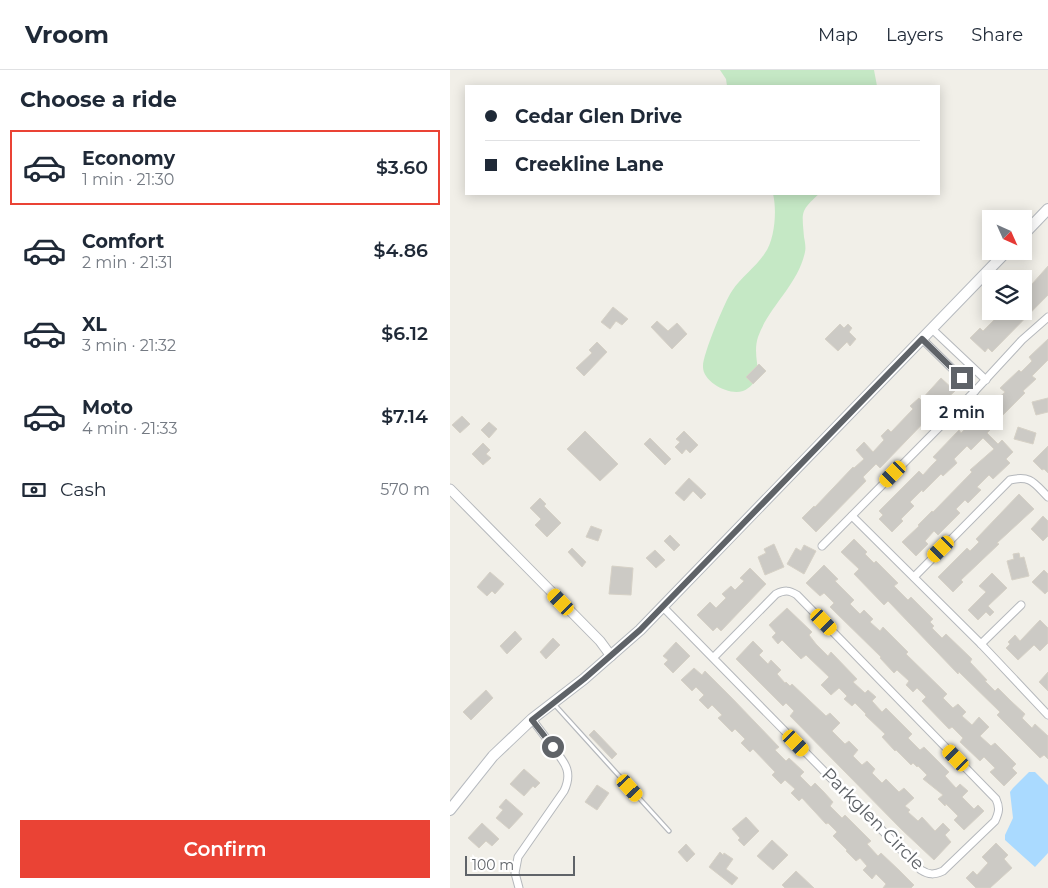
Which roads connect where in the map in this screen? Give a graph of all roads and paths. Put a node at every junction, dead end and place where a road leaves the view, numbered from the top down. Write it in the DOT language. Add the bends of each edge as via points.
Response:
graph roads {
  1 [pos="1048,209"];
  2 [pos="1032,226"];
  3 [pos="998,260"];
  4 [pos="1048,318"];
  5 [pos="932,329"];
  6 [pos="922,339"];
  7 [pos="986,380"];
  8 [pos="975,391"];
  9 [pos="450,489"];
  10 [pos="1048,497"];
  11 [pos="852,516"];
  12 [pos="822,546"];
  13 [pos="914,576"];
  14 [pos="1021,605"];
  15 [pos="663,606"];
  16 [pos="981,644"];
  17 [pos="611,656"];
  18 [pos="713,658"];
  19 [pos="553,702"];
  20 [pos="1047,713"];
  21 [pos="532,720"];
  22 [pos="450,810"];
  23 [pos="669,832"];
  24 [pos="519,888"];
  1 -- 2 [label="main road"];
  3 -- 5 [label="main road"];
  4 -- 7 [label="street" via="1022,340"];
  5 -- 6 [label="main road"];
  5 -- 7 [label="street"];
  6 -- 8 [label="street"];
  6 -- 15 [label="main road"];
  7 -- 8 [label="street"];
  8 -- 11 [label="street"];
  9 -- 17 [label="street"];
  10 -- 13 [label="street" via="1032,481 1022,477 1010,480"];
  11 -- 12 [label="street"];
  11 -- 13 [label="street"];
  13 -- 16 [label="street"];
  14 -- 16 [label="street"];
  15 -- 17 [label="main road"];
  15 -- 18 [label="street, Parkglen Circle"];
  16 -- 20 [label="street"];
  17 -- 19 [label="main road"];
  18 -- 18 [label="street, Parkglen Circle" via="927,874 943,871 995,821 999,813 996,799 791,591 776,594"];
  19 -- 21 [label="main road"];
  19 -- 23 [label="lane"];
  21 -- 22 [label="main road" via="494,756"];
  21 -- 24 [label="street" via="564,760 568,780 564,791 518,857 515,872"];
}
